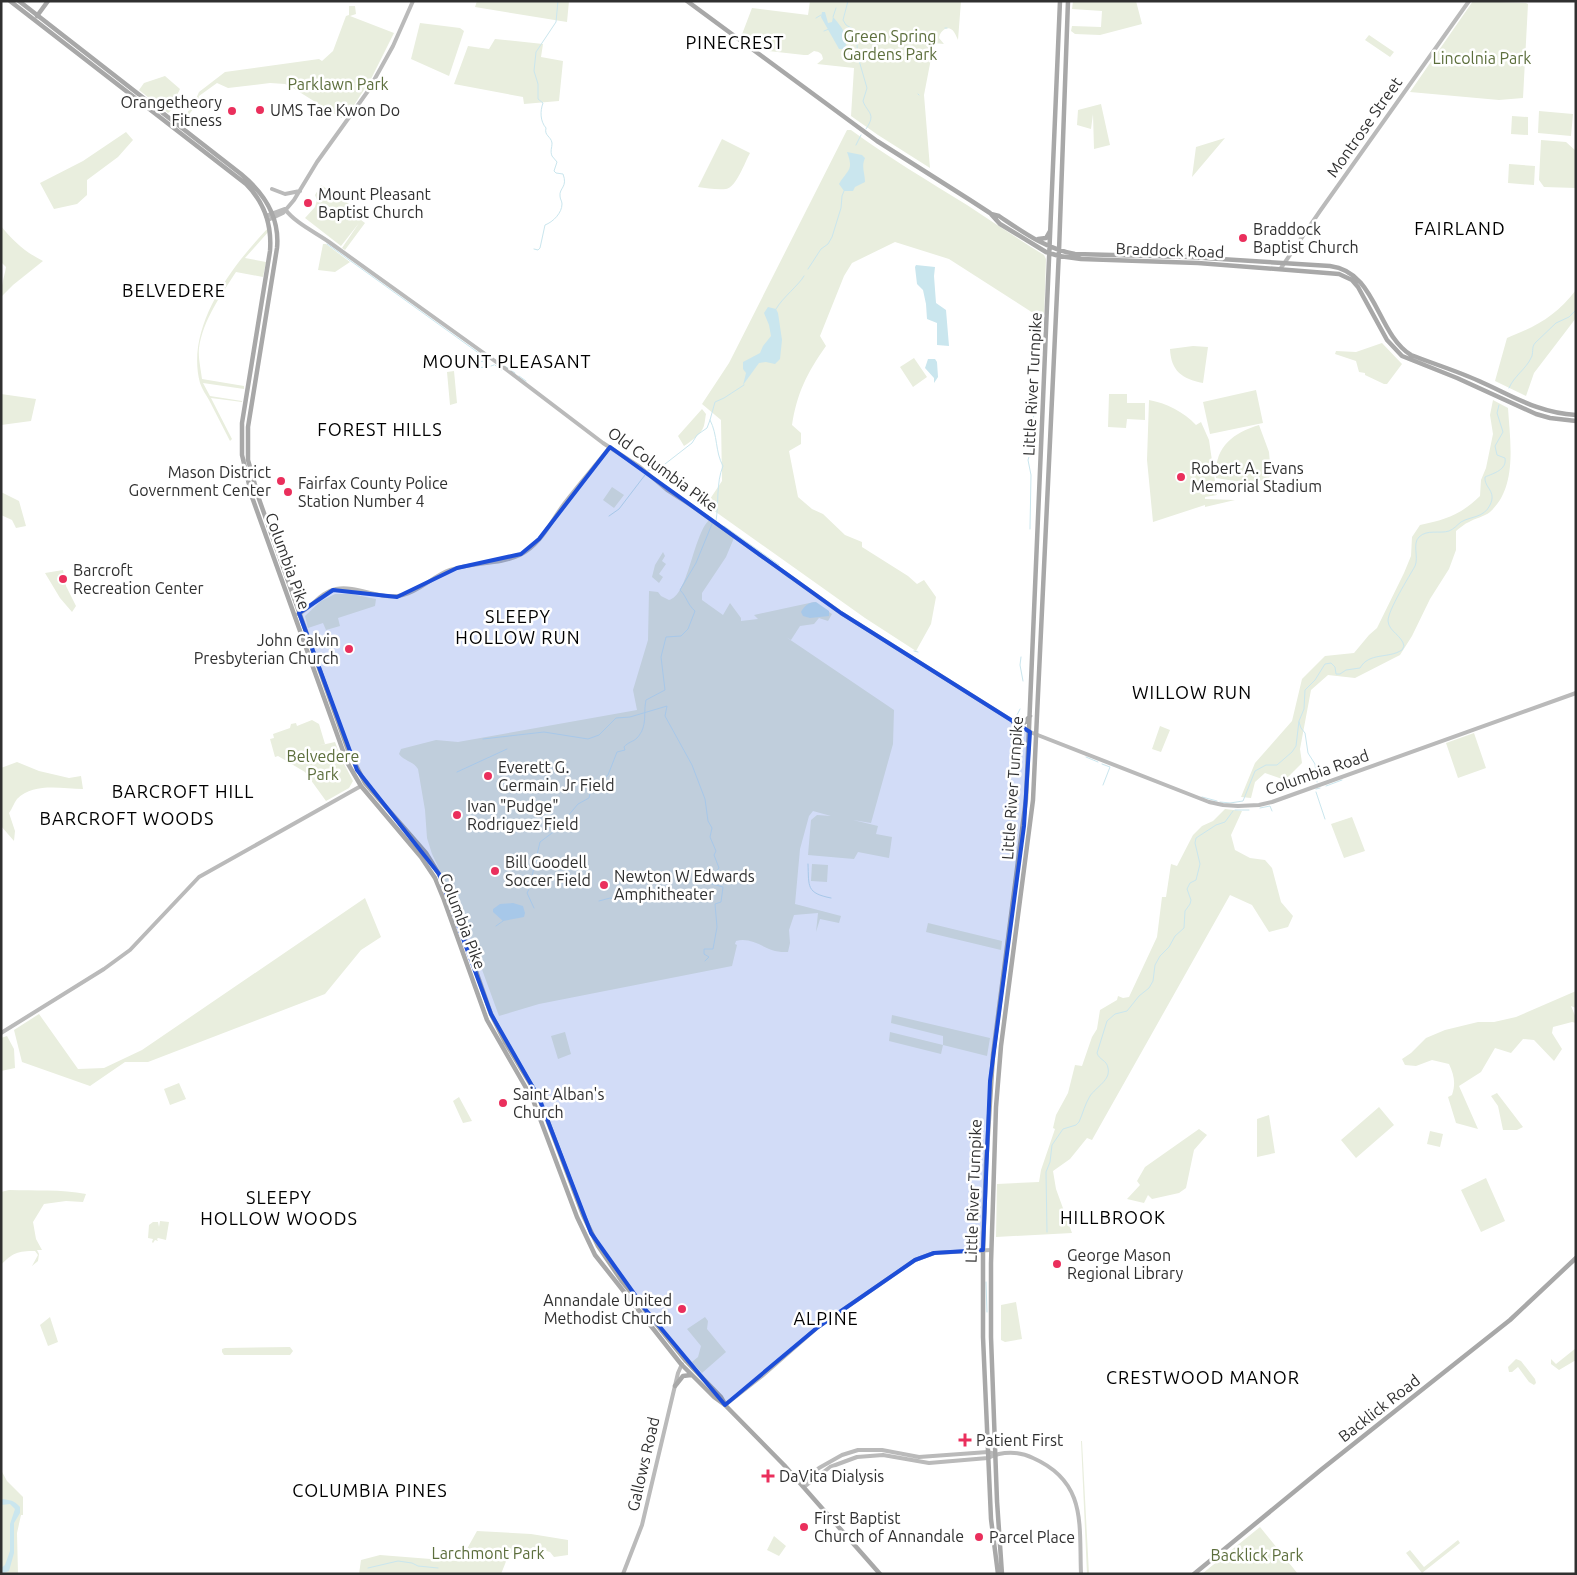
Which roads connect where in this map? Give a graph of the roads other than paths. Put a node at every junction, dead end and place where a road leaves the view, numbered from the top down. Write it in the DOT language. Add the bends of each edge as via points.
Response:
graph roads {
  1 [pos="10,1"];
  2 [pos="19,1"];
  3 [pos="48,1"];
  4 [pos="413,1"];
  5 [pos="687,1"];
  6 [pos="1060,1"];
  7 [pos="1068,1"];
  8 [pos="1469,1"];
  9 [pos="36,18"];
  10 [pos="272,189"];
  11 [pos="300,190"];
  12 [pos="285,209"];
  13 [pos="990,214"];
  14 [pos="273,215"];
  15 [pos="267,218"];
  16 [pos="1051,227"];
  17 [pos="1031,237"];
  18 [pos="1050,247"];
  19 [pos="1059,250"];
  20 [pos="1050,253"];
  21 [pos="1059,256"];
  22 [pos="1285,263"];
  23 [pos="1281,268"];
  24 [pos="1576,415"];
  25 [pos="1576,421"];
  26 [pos="610,447"];
  27 [pos="299,613"];
  28 [pos="294,615"];
  29 [pos="1576,693"];
  30 [pos="1030,715"];
  31 [pos="1013,722"];
  32 [pos="1030,732"];
  33 [pos="1037,736"];
  34 [pos="363,784"];
  35 [pos="479,950"];
  36 [pos="475,970"];
  37 [pos="1,1033"];
  38 [pos="983,1250"];
  39 [pos="991,1250"];
  40 [pos="1576,1258"];
  41 [pos="686,1361"];
  42 [pos="681,1364"];
  43 [pos="692,1376"];
  44 [pos="675,1386"];
  45 [pos="725,1405"];
  46 [pos="995,1454"];
  47 [pos="988,1455"];
  48 [pos="804,1487"];
  49 [pos="990,1506"];
  50 [pos="999,1531"];
  51 [pos="623,1574"];
  52 [pos="880,1574"];
  53 [pos="1000,1574"];
  54 [pos="1082,1574"];
  55 [pos="1194,1574"];
  1 -- 9 [label="main road, Columbia Pike"];
  2 -- 9 [label="main road, Columbia Pike"];
  3 -- 9 [label="main road"];
  4 -- 11 [label="street" via="372,83"];
  5 -- 13 [label="main road, Braddock Road" via="877,141"];
  6 -- 16 [label="main road, Little River Turnpike"];
  7 -- 19 [label="main road, Little River Turnpike"];
  8 -- 22 [label="street, Montrose Street"];
  9 -- 14 [label="main road, Columbia Pike" via="241,174 262,194"];
  9 -- 15 [label="main road, Columbia Pike" via="246,184 257,197"];
  10 -- 11 [label="street" via="285,194"];
  11 -- 12 [label="street"];
  12 -- 14 [label="street" via="283,213"];
  12 -- 26 [label="street, Old Columbia Pike"];
  13 -- 17 [label="main road, Braddock Road" via="999,216"];
  13 -- 20 [label="main road, Braddock Road" via="1000,224"];
  14 -- 15 [label="street"];
  14 -- 27 [label="main road, Columbia Pike" via="277,248 248,418 248,450 258,499"];
  15 -- 28 [label="main road, Columbia Pike" via="271,234 270,251 242,423 241,448 252,497"];
  16 -- 17 [label="main road" via="1046,238"];
  16 -- 18 [label="main road, Little River Turnpike"];
  17 -- 18 [label="main road, Braddock Road"];
  18 -- 19 [label="main road, Braddock Road"];
  18 -- 20 [label="main road, Little River Turnpike"];
  19 -- 21 [label="main road, Little River Turnpike"];
  19 -- 22 [label="main road, Braddock Road" via="1082,254"];
  20 -- 21 [label="main road, Braddock Road"];
  20 -- 30 [label="main road, Little River Turnpike"];
  21 -- 23 [label="main road, Braddock Road"];
  21 -- 33 [label="main road, Little River Turnpike"];
  22 -- 23 [label="street, Montrose Street"];
  22 -- 24 [label="main road, Braddock Road" via="1336,267 1352,273 1366,289 1394,340 1411,355 1456,371 1539,409"];
  23 -- 25 [label="main road, Braddock Road" via="1332,272 1352,280 1389,344 1409,360 1536,414"];
  26 -- 27 [label="street" via="539,539 521,554 457,568 397,597 348,589 333,590"];
  26 -- 31 [label="street, Old Columbia Pike" via="842,613"];
  27 -- 28 [label="street"];
  27 -- 34 [label="main road, Columbia Pike"];
  28 -- 34 [label="main road, Columbia Pike" via="343,752"];
  29 -- 33 [label="street, Columbia Road" via="1291,796 1250,806 1203,800"];
  30 -- 31 [label="main road" via="1024,723"];
  30 -- 32 [label="main road, Little River Turnpike"];
  31 -- 32 [label="street, Old Columbia Pike"];
  32 -- 33 [label="street, Old Columbia Pike"];
  32 -- 38 [label="main road, Little River Turnpike" via="1024,826 990,1081"];
  33 -- 39 [label="main road, Little River Turnpike" via="1032,817 998,1068"];
  34 -- 36 [label="main road, Columbia Pike" via="434,865 450,897"];
  34 -- 37 [label="street" via="199,877 130,950"];
  34 -- 42 [label="main road, Columbia Pike" via="434,878 487,1020 528,1090 588,1241 614,1280"];
  35 -- 36 [label="main road"];
  36 -- 41 [label="main road, Columbia Pike" via="497,1027 539,1098 598,1246"];
  38 -- 39 [label="street"];
  38 -- 45 [label="street" via="934,1253 915,1260 818,1327"];
  38 -- 47 [label="main road, Little River Turnpike"];
  39 -- 46 [label="main road, Little River Turnpike"];
  40 -- 55 [label="main road, Backlick Road" via="1510,1320"];
  41 -- 42 [label="street"];
  41 -- 45 [label="main road, Columbia Pike"];
  42 -- 43 [label="main road, Columbia Pike"];
  42 -- 44 [label="street, Gallows Road"];
  43 -- 44 [label="main road" via="683,1376"];
  43 -- 45 [label="main road, Columbia Pike"];
  44 -- 51 [label="street, Gallows Road" via="642,1525"];
  45 -- 48 [label="main road, Columbia Pike"];
  46 -- 47 [label="street"];
  46 -- 50 [label="main road, Little River Turnpike"];
  46 -- 54 [label="street" via="1030,1456 1056,1470 1064,1480 1078,1508"];
  47 -- 48 [label="street" via="924,1457 882,1450 858,1450 819,1468"];
  47 -- 49 [label="main road, Little River Turnpike"];
  48 -- 52 [label="main road, Columbia Pike"];
  49 -- 50 [label="main road" via="994,1509"];
  49 -- 53 [label="main road, Little River Turnpike"];
  50 -- 53 [label="main road, Little River Turnpike"];
}
